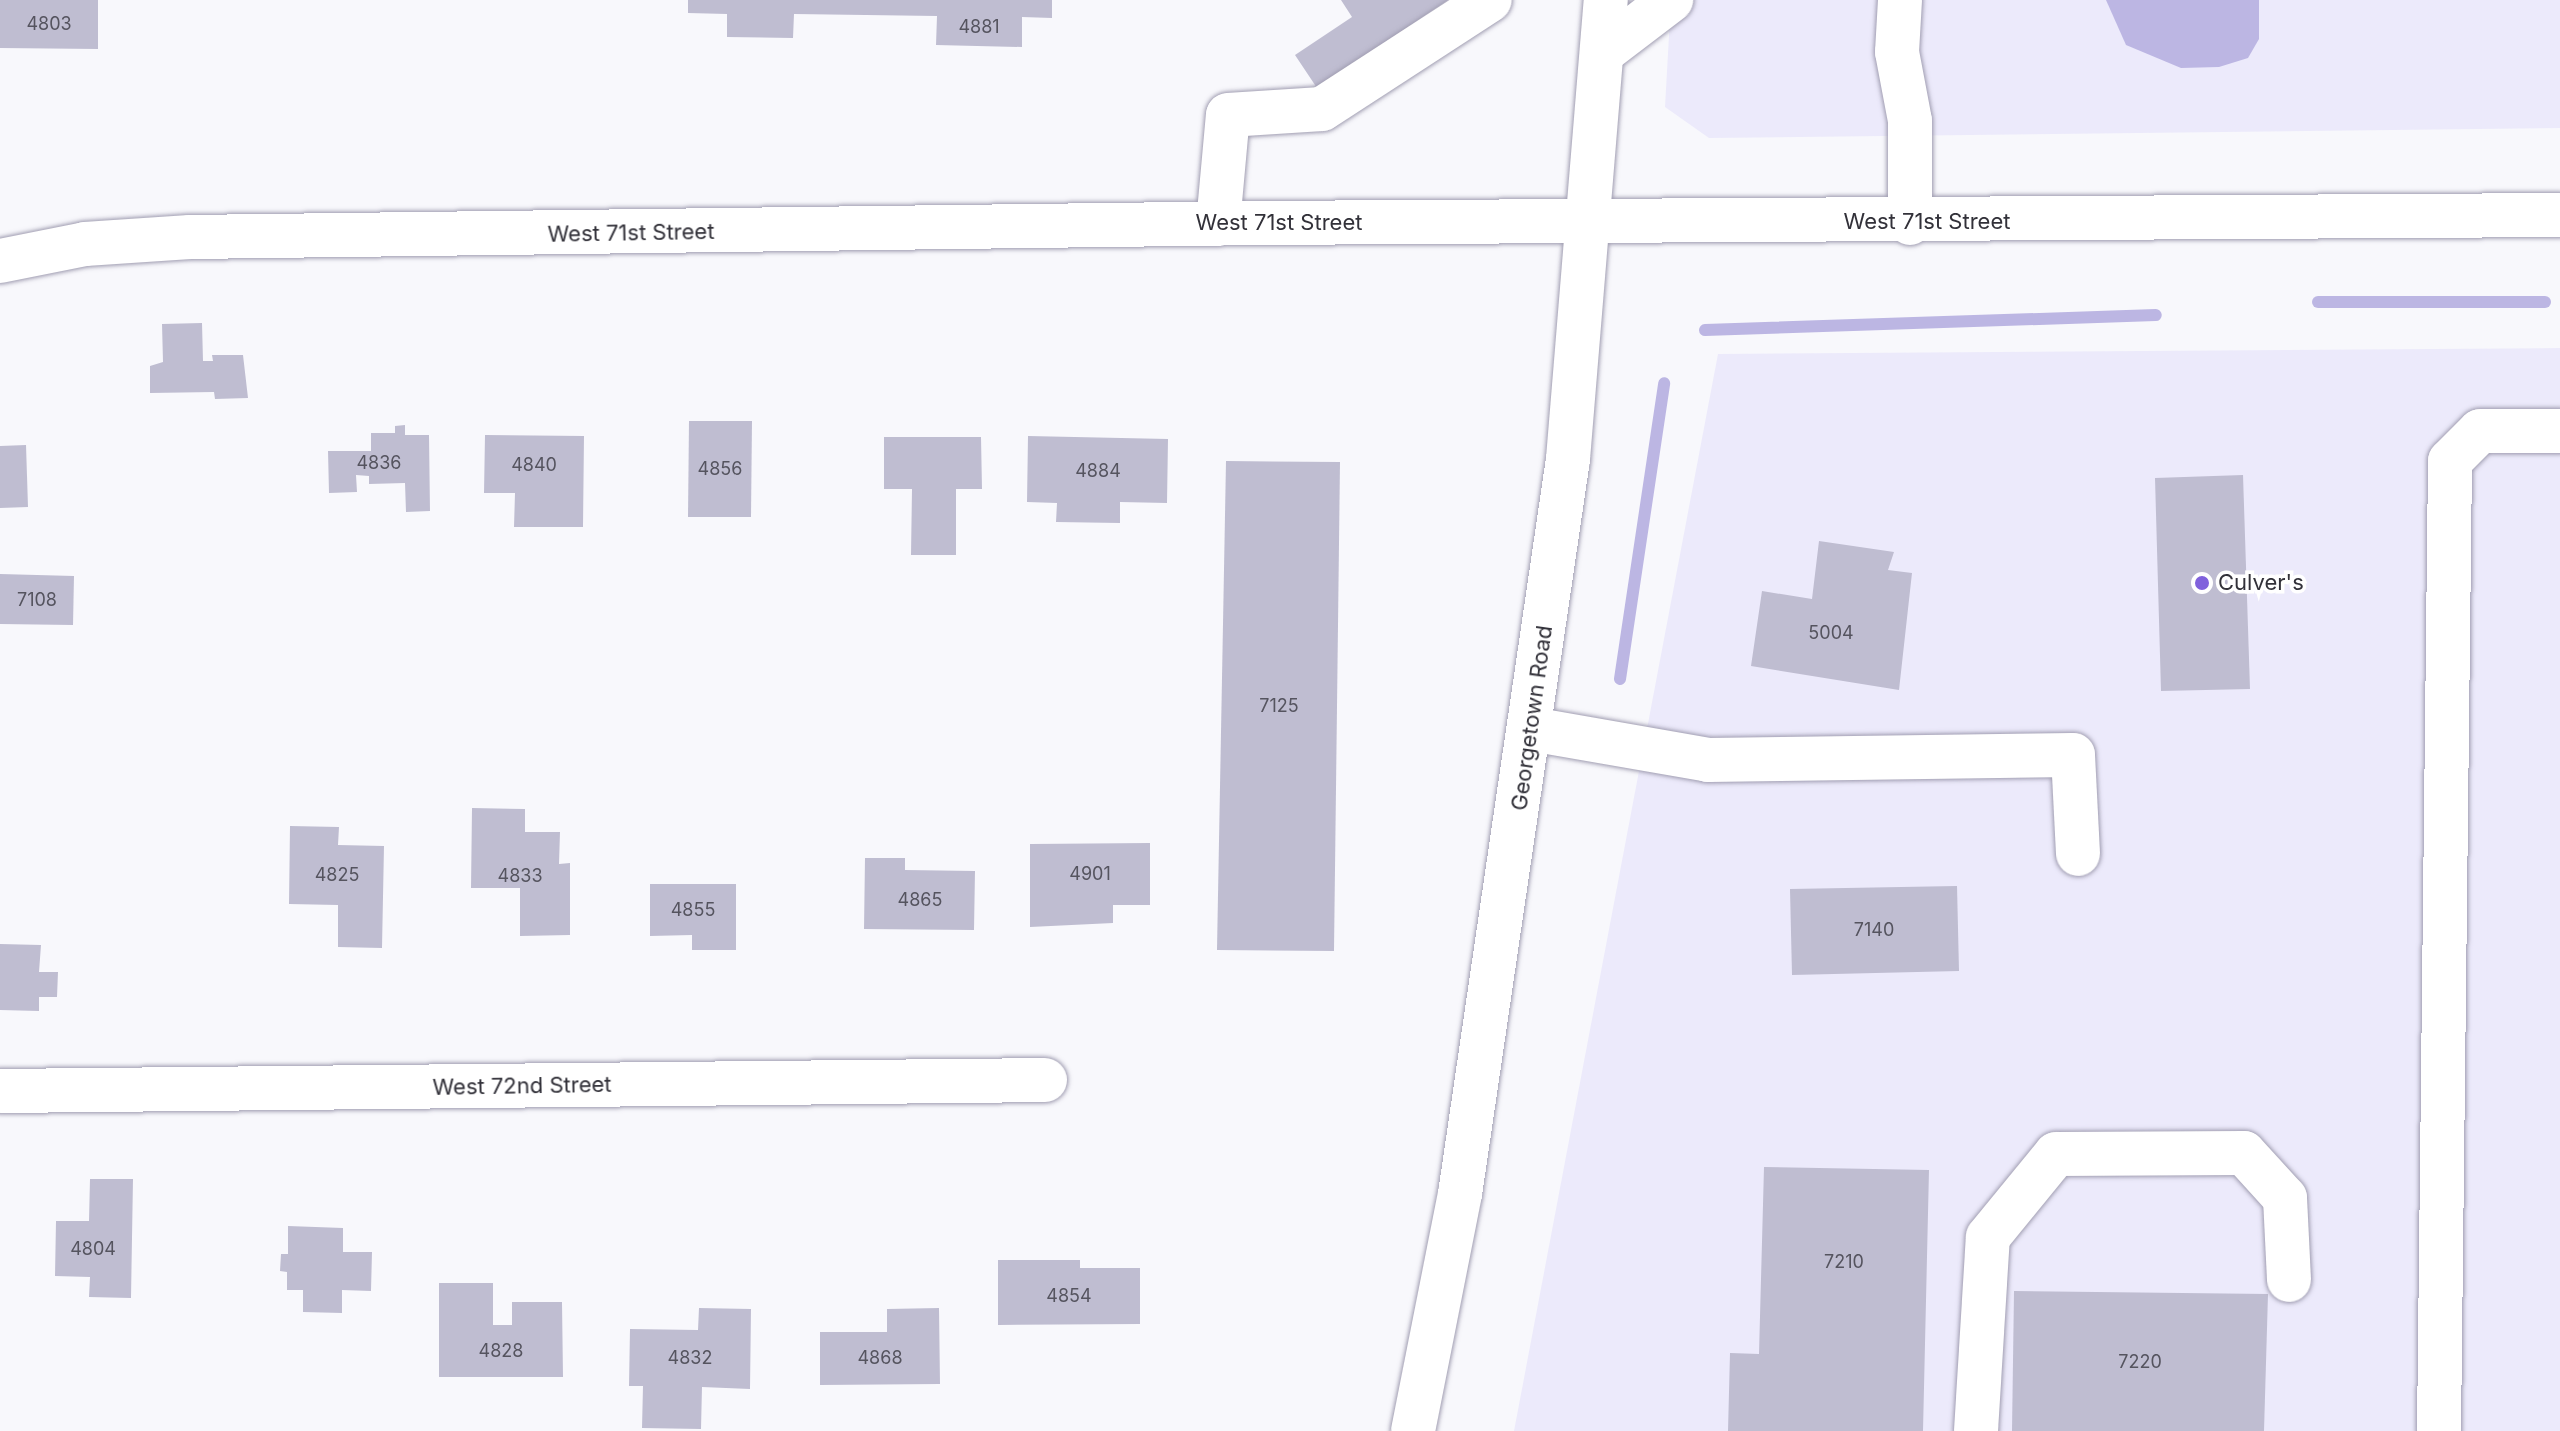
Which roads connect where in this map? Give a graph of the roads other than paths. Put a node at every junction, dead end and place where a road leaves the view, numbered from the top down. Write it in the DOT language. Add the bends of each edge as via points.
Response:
graph roads {
  1 [pos="1490,0"];
  2 [pos="1606,0"];
  3 [pos="1671,0"];
  4 [pos="1900,0"];
  5 [pos="1603,52"];
  6 [pos="2552,220"];
  7 [pos="1589,223"];
  8 [pos="1910,223"];
  9 [pos="1218,224"];
  10 [pos="0,261"];
  11 [pos="2560,431"];
  12 [pos="1531,729"];
  13 [pos="2078,854"];
  14 [pos="1045,1080"];
  15 [pos="0,1091"];
  16 [pos="2289,1280"];
  17 [pos="1413,1431"];
  18 [pos="1976,1431"];
  19 [pos="2439,1431"];
  1 -- 9 [label="main road" via="1322,109 1228,115"];
  2 -- 5 [label="main road, Georgetown Road"];
  3 -- 5 [label="main road"];
  4 -- 8 [label="main road" via="1897,52 1910,121"];
  5 -- 7 [label="main road, Georgetown Road"];
  6 -- 8 [label="main road, West 71st Street"];
  7 -- 8 [label="main road, West 71st Street"];
  7 -- 9 [label="main road, West 71st Street"];
  7 -- 12 [label="main road, Georgetown Road" via="1575,400"];
  9 -- 10 [label="main road, West 71st Street" via="190,237 85,244"];
  11 -- 19 [label="main road" via="2480,431 2450,461"];
  12 -- 13 [label="main road" via="1708,760 2073,755"];
  12 -- 17 [label="main road, Georgetown Road" via="1460,1194"];
  14 -- 15 [label="main road, West 72nd Street"];
  16 -- 18 [label="main road" via="2285,1198 2244,1153 2056,1154 1988,1237"];
}
